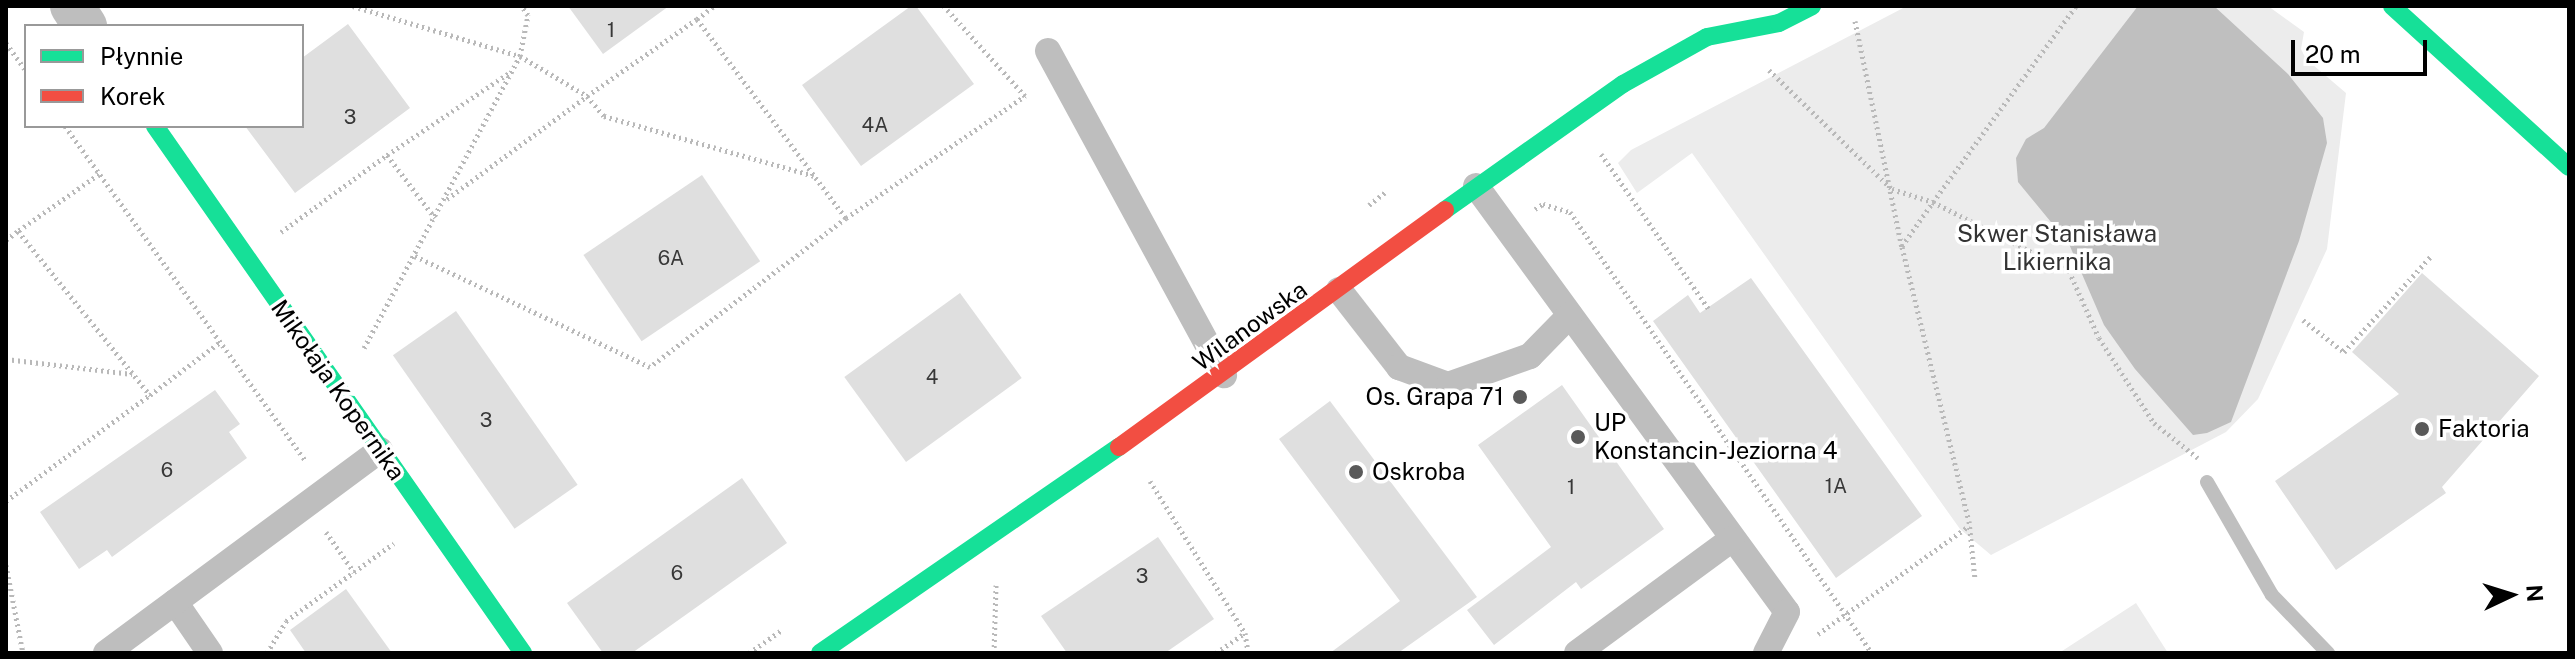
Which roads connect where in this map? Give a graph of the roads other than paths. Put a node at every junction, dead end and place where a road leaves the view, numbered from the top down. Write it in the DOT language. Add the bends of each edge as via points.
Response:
graph roads {
  1 [pos="72,6"];
  2 [pos="1812,6"];
  3 [pos="2392,6"];
  4 [pos="1719,16"];
  5 [pos="84,24"];
  6 [pos="1707,37"];
  7 [pos="1048,51"];
  8 [pos="156,128"];
  9 [pos="2569,167"];
  10 [pos="1476,186"];
  11 [pos="1339,290"];
  12 [pos="1570,315"];
  13 [pos="1224,375"];
  14 [pos="380,450"];
  15 [pos="1732,539"];
  16 [pos="175,602"];
  17 [pos="106,653"];
  18 [pos="210,653"];
  19 [pos="523,653"];
  20 [pos="820,653"];
  21 [pos="1577,653"];
  22 [pos="1766,653"];
  1 -- 5 [label="street"];
  2 -- 6 [label="main road, Wilanowska" via="1779,23"];
  3 -- 9 [label="main road"];
  4 -- 6 [label="main road"];
  6 -- 10 [label="main road, Wilanowska" via="1623,84"];
  7 -- 13 [label="lane"];
  8 -- 14 [label="main road, Mikołaja Kopernika"];
  10 -- 11 [label="main road, Wilanowska"];
  10 -- 12 [label="lane"];
  11 -- 12 [label="lane" via="1399,367 1448,385 1530,356"];
  11 -- 13 [label="main road, Wilanowska"];
  12 -- 15 [label="lane"];
  13 -- 20 [label="main road, Wilanowska"];
  14 -- 16 [label="lane"];
  14 -- 19 [label="main road, Mikołaja Kopernika"];
  15 -- 21 [label="lane"];
  15 -- 22 [label="lane" via="1787,612"];
  16 -- 17 [label="lane"];
  16 -- 18 [label="lane"];
}
